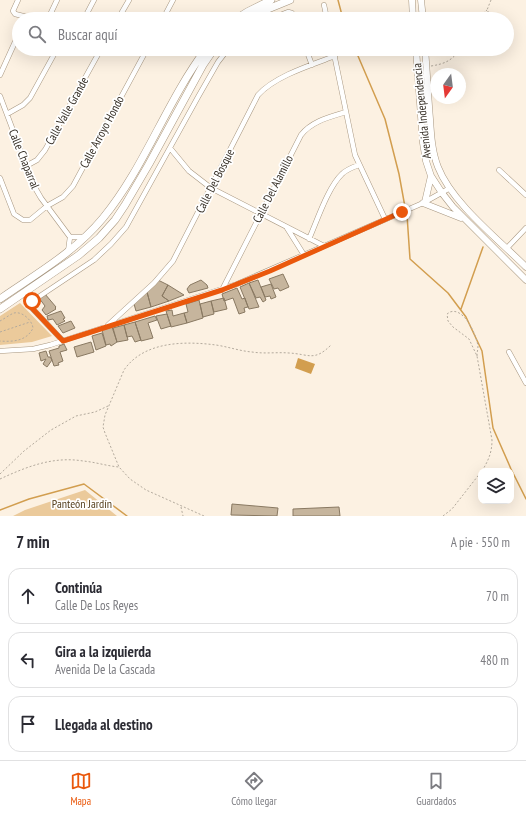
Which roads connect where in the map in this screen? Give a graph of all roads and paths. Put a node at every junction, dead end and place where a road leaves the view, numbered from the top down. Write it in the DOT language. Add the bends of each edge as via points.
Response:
graph roads {
  1 [pos="18,0"];
  2 [pos="57,0"];
  3 [pos="94,0"];
  4 [pos="129,0"];
  5 [pos="174,0"];
  6 [pos="290,0"];
  7 [pos="412,0"];
  8 [pos="421,0"];
  9 [pos="491,0"];
  10 [pos="274,1"];
  11 [pos="324,5"];
  12 [pos="487,10"];
  13 [pos="13,12"];
  14 [pos="51,12"];
  15 [pos="88,12"];
  16 [pos="122,12"];
  17 [pos="167,12"];
  18 [pos="247,12"];
  19 [pos="258,12"];
  20 [pos="326,12"];
  21 [pos="413,12"];
  22 [pos="422,12"];
  23 [pos="12,49"];
  24 [pos="53,56"];
  25 [pos="97,56"];
  26 [pos="143,56"];
  27 [pos="201,56"];
  28 [pos="209,56"];
  29 [pos="223,56"];
  30 [pos="309,56"];
  31 [pos="335,56"];
  32 [pos="417,56"];
  33 [pos="426,56"];
  34 [pos="454,56"];
  35 [pos="312,65"];
  36 [pos="427,67"];
  37 [pos="0,75"];
  38 [pos="0,96"];
  39 [pos="346,112"];
  40 [pos="7,114"];
  41 [pos="170,148"];
  42 [pos="359,165"];
  43 [pos="26,166"];
  44 [pos="499,170"];
  45 [pos="431,176"];
  46 [pos="0,178"];
  47 [pos="211,188"];
  48 [pos="450,188"];
  49 [pos="442,193"];
  50 [pos="526,195"];
  51 [pos="424,203"];
  52 [pos="47,206"];
  53 [pos="260,214"];
  54 [pos="385,219"];
  55 [pos="464,219"];
  56 [pos="288,228"];
  57 [pos="526,228"];
  58 [pos="86,236"];
  59 [pos="70,237"];
  60 [pos="309,239"];
  61 [pos="324,246"];
  62 [pos="507,248"];
  63 [pos="68,252"];
  64 [pos="304,256"];
  65 [pos="526,266"];
  66 [pos="526,280"];
  67 [pos="222,290"];
  68 [pos="0,299"];
  69 [pos="0,309"];
  70 [pos="0,321"];
  71 [pos="31,321"];
  72 [pos="107,326"];
  73 [pos="0,332"];
  74 [pos="0,341"];
  75 [pos="63,341"];
  76 [pos="331,345"];
  77 [pos="0,351"];
  78 [pos="509,352"];
  79 [pos="477,356"];
  80 [pos="526,383"];
  81 [pos="109,406"];
  82 [pos="119,467"];
  83 [pos="484,468"];
  84 [pos="0,474"];
  85 [pos="478,476"];
  86 [pos="0,480"];
  87 [pos="181,507"];
  88 [pos="183,516"];
  89 [pos="204,516"];
  90 [pos="443,516"];
  1 -- 13 [label="street"];
  2 -- 14 [label="street"];
  3 -- 15 [label="street"];
  4 -- 16 [label="street"];
  5 -- 17 [label="street"];
  6 -- 10 [label="main road"];
  7 -- 21 [label="main road"];
  8 -- 22 [label="main road"];
  9 -- 12 [label="path"];
  10 -- 18 [label="main road"];
  10 -- 19 [label="main road"];
  11 -- 20 [label="street"];
  23 -- 37 [label="street"];
  24 -- 40 [label="street" via="30,98"];
  25 -- 43 [label="street, Calle Valle Grande" via="45,150 37,160"];
  26 -- 52 [label="street, Calle Arroyo Hondo" via="73,186 63,197"];
  27 -- 58 [label="main road" via="121,194 103,219"];
  28 -- 69 [label="main road" via="126,205 115,220 79,255"];
  29 -- 41 [label="street"];
  30 -- 35 [label="street"];
  31 -- 35 [label="street, Calle Del Bosque"];
  31 -- 39 [label="street"];
  32 -- 45 [label="main road, Avenida Independencia" via="423,142"];
  33 -- 36 [label="main road, Avenida Independencia"];
  34 -- 36 [label="path" via="445,64"];
  35 -- 47 [label="street, Calle Del Bosque" via="270,84 258,95"];
  36 -- 48 [label="main road, Avenida Independencia" via="435,158 440,173"];
  38 -- 40 [label="street, Calle Chaparral"];
  39 -- 42 [label="street"];
  39 -- 53 [label="street, Calle Del Alamillo" via="316,123 301,134"];
  40 -- 43 [label="street, Calle Chaparral"];
  41 -- 47 [label="street" via="189,172"];
  41 -- 75 [label="street" via="132,216 102,254 31,302 30,306"];
  42 -- 54 [label="street"];
  42 -- 60 [label="street" via="348,170 338,180"];
  43 -- 52 [label="street, Calle Chaparral" via="34,186"];
  44 -- 50 [label="street"];
  45 -- 49 [label="main road, Avenida Independencia"];
  45 -- 51 [label="main road"];
  46 -- 52 [label="street, Calle Arroyo Hondo" via="14,214 23,220 30,220"];
  47 -- 53 [label="street"];
  47 -- 72 [label="street, Calle Del Bosque" via="170,264 154,283"];
  48 -- 49 [label="street"];
  48 -- 62 [label="main road, Avenida Independencia" via="466,209"];
  49 -- 51 [label="street"];
  49 -- 55 [label="main road, Avenida Independencia"];
  51 -- 54 [label="street"];
  51 -- 55 [label="main road"];
  52 -- 59 [label="street, Calle Chaparral"];
  53 -- 56 [label="street"];
  53 -- 67 [label="street, Calle Del Alamillo"];
  54 -- 61 [label="street"];
  55 -- 66 [label="main road, Avenida Independencia"];
  56 -- 60 [label="street"];
  56 -- 64 [label="street"];
  57 -- 62 [label="street"];
  58 -- 59 [label="street"];
  58 -- 63 [label="main road"];
  59 -- 63 [label="street"];
  60 -- 61 [label="street"];
  61 -- 64 [label="street"];
  62 -- 65 [label="main road, Avenida Independencia"];
  63 -- 68 [label="main road"];
  64 -- 67 [label="street"];
  67 -- 72 [label="street"];
  70 -- 71 [label="path" via="15,313 26,316"];
  71 -- 73 [label="path"];
  71 -- 74 [label="path" via="33,328 26,337 16,341"];
  72 -- 75 [label="street"];
  75 -- 77 [label="street" via="33,349"];
  76 -- 81 [label="path" via="316,356 259,353 204,344 160,346 141,354 128,364"];
  78 -- 80 [label="street"];
  79 -- 79 [label="path" via="468,339 448,321 450,312 459,312 467,322 476,338"];
  79 -- 83 [label="path" via="492,440 492,451"];
  81 -- 82 [label="path" via="104,415 103,427"];
  81 -- 84 [label="path" via="76,416 51,430"];
  82 -- 86 [label="path" via="81,460 53,461 29,466"];
  82 -- 87 [label="path" via="137,485"];
  85 -- 90 [label="path" via="452,509"];
  87 -- 88 [label="path"];
  87 -- 89 [label="path"];
}
